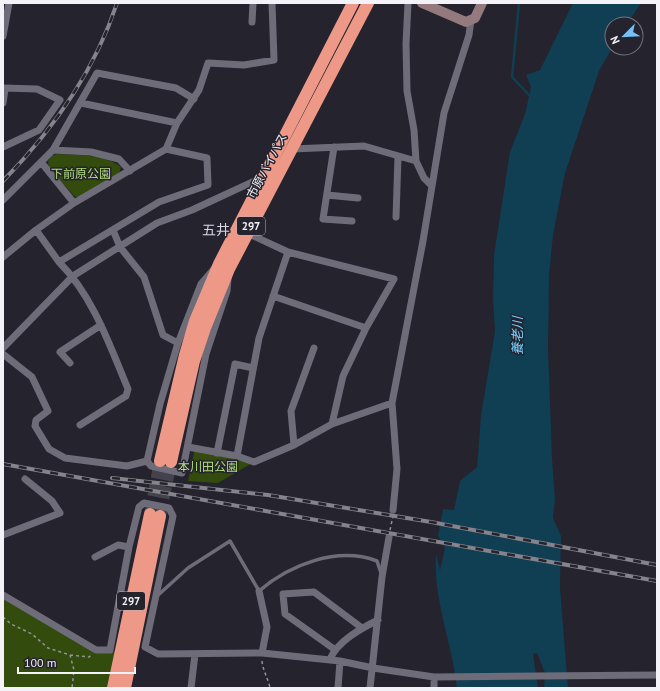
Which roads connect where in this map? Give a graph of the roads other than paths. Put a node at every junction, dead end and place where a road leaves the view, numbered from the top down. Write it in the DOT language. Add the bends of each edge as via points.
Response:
graph roads {
  1 [pos="9,3"];
  2 [pos="253,3"];
  3 [pos="272,3"];
  4 [pos="353,3"];
  5 [pos="368,3"];
  6 [pos="408,3"];
  7 [pos="422,3"];
  8 [pos="482,3"];
  9 [pos="471,20"];
  10 [pos="252,22"];
  11 [pos="3,36"];
  12 [pos="4,88"];
  13 [pos="194,99"];
  14 [pos="3,103"];
  15 [pos="81,103"];
  16 [pos="177,123"];
  17 [pos="3,147"];
  18 [pos="334,147"];
  19 [pos="166,149"];
  20 [pos="292,149"];
  21 [pos="53,150"];
  22 [pos="398,157"];
  23 [pos="416,161"];
  24 [pos="41,162"];
  25 [pos="130,171"];
  26 [pos="263,178"];
  27 [pos="431,185"];
  28 [pos="327,195"];
  29 [pos="358,198"];
  30 [pos="3,200"];
  31 [pos="74,203"];
  32 [pos="396,217"];
  33 [pos="352,221"];
  34 [pos="36,230"];
  35 [pos="113,230"];
  36 [pos="247,233"];
  37 [pos="120,247"];
  38 [pos="288,252"];
  39 [pos="3,257"];
  40 [pos="59,262"];
  41 [pos="224,266"];
  42 [pos="73,276"];
  43 [pos="273,296"];
  44 [pos="101,325"];
  45 [pos="366,328"];
  46 [pos="178,343"];
  47 [pos="3,348"];
  48 [pos="314,348"];
  49 [pos="3,354"];
  50 [pos="70,363"];
  51 [pos="253,368"];
  52 [pos="392,403"];
  53 [pos="332,424"];
  54 [pos="80,425"];
  55 [pos="294,445"];
  56 [pos="188,447"];
  57 [pos="217,453"];
  58 [pos="237,456"];
  59 [pos="147,461"];
  60 [pos="165,462"];
  61 [pos="25,479"];
  62 [pos="393,510"];
  63 [pos="3,535"];
  64 [pos="389,535"];
  65 [pos="129,546"];
  66 [pos="95,557"];
  67 [pos="382,577"];
  68 [pos="259,591"];
  69 [pos="3,595"];
  70 [pos="156,598"];
  71 [pos="378,620"];
  72 [pos="362,628"];
  73 [pos="334,649"];
  74 [pos="262,653"];
  75 [pos="195,654"];
  76 [pos="330,659"];
  77 [pos="340,661"];
  78 [pos="373,668"];
  79 [pos="657,675"];
  80 [pos="434,677"];
  81 [pos="113,688"];
  82 [pos="125,688"];
  83 [pos="190,688"];
  84 [pos="338,688"];
  85 [pos="370,688"];
  86 [pos="434,688"];
  1 -- 11 [label="street"];
  2 -- 10 [label="street"];
  3 -- 13 [label="street" via="274,60 244,65 208,63"];
  4 -- 26 [label="highway, 市原バイパス / 297"];
  5 -- 20 [label="highway, 市原バイパス / 297"];
  6 -- 23 [label="street" via="407,91"];
  7 -- 9 [label="street" via="460,20"];
  8 -- 9 [label="street" via="475,18"];
  9 -- 27 [label="street" via="469,35 444,113"];
  12 -- 14 [label="street"];
  12 -- 17 [label="street" via="37,89 60,100 39,130"];
  13 -- 15 [label="street" via="176,88 97,74"];
  13 -- 16 [label="street"];
  15 -- 16 [label="street"];
  15 -- 21 [label="street"];
  16 -- 19 [label="street"];
  18 -- 20 [label="street"];
  18 -- 22 [label="street" via="364,146"];
  18 -- 28 [label="street"];
  19 -- 25 [label="street"];
  19 -- 35 [label="street" via="206,158 208,185 159,202"];
  20 -- 36 [label="highway, 市原バイパス / 297"];
  21 -- 24 [label="street"];
  21 -- 25 [label="street" via="91,152 119,159"];
  22 -- 23 [label="street"];
  22 -- 32 [label="street"];
  23 -- 27 [label="street" via="424,178"];
  24 -- 30 [label="street"];
  24 -- 31 [label="street"];
  25 -- 31 [label="street"];
  26 -- 37 [label="street" via="157,223"];
  26 -- 41 [label="highway, 市原バイパス / 297"];
  27 -- 52 [label="street"];
  28 -- 29 [label="street"];
  28 -- 33 [label="street" via="323,219"];
  31 -- 34 [label="street"];
  34 -- 39 [label="street"];
  34 -- 40 [label="street"];
  35 -- 37 [label="street"];
  35 -- 40 [label="street"];
  36 -- 38 [label="street"];
  36 -- 41 [label="highway, 市原バイパス / 297"];
  37 -- 42 [label="street"];
  37 -- 46 [label="street" via="144,277 163,335"];
  38 -- 43 [label="street"];
  38 -- 45 [label="street" via="394,279"];
  40 -- 42 [label="street"];
  41 -- 46 [label="street" via="200,284"];
  41 -- 56 [label="street" via="227,291 206,354"];
  41 -- 60 [label="highway, 市原バイパス / 297" via="195,321 185,355"];
  42 -- 44 [label="street"];
  42 -- 47 [label="street"];
  43 -- 45 [label="street"];
  43 -- 51 [label="street" via="259,338"];
  44 -- 50 [label="street" via="60,352"];
  44 -- 54 [label="street" via="128,390 126,396"];
  45 -- 53 [label="street" via="342,376"];
  46 -- 59 [label="street"];
  48 -- 55 [label="street" via="291,411"];
  49 -- 59 [label="street" via="32,377 48,411 36,420 35,426 49,449 65,458 127,466"];
  51 -- 57 [label="street" via="235,364"];
  51 -- 58 [label="street"];
  52 -- 53 [label="street"];
  52 -- 62 [label="street" via="397,469"];
  53 -- 55 [label="street"];
  55 -- 58 [label="street" via="254,462"];
  56 -- 57 [label="street"];
  56 -- 59 [label="street" via="182,472 151,466"];
  57 -- 58 [label="street"];
  61 -- 63 [label="street" via="52,501 60,513"];
  64 -- 67 [label="street"];
  65 -- 66 [label="street" via="118,544"];
  65 -- 69 [label="street" via="110,650 96,650"];
  65 -- 70 [label="street" via="139,507 144,503 169,508 173,516"];
  67 -- 68 [label="lane" via="377,561 356,556 335,557 300,564 272,579"];
  67 -- 71 [label="street"];
  68 -- 70 [label="lane" via="230,541 188,568"];
  68 -- 74 [label="street" via="267,627"];
  70 -- 75 [label="street" via="145,647 158,654"];
  71 -- 72 [label="street"];
  71 -- 78 [label="street"];
  72 -- 73 [label="street"];
  72 -- 73 [label="street" via="314,592 283,594 285,614"];
  73 -- 76 [label="street"];
  74 -- 75 [label="street"];
  74 -- 76 [label="street"];
  75 -- 83 [label="street"];
  76 -- 77 [label="street"];
  77 -- 78 [label="street"];
  77 -- 84 [label="street"];
  78 -- 80 [label="street"];
  78 -- 85 [label="street"];
  79 -- 80 [label="street"];
  80 -- 86 [label="street"];
  81 -- 82 [label="highway, 297" via="155,515"];
}
